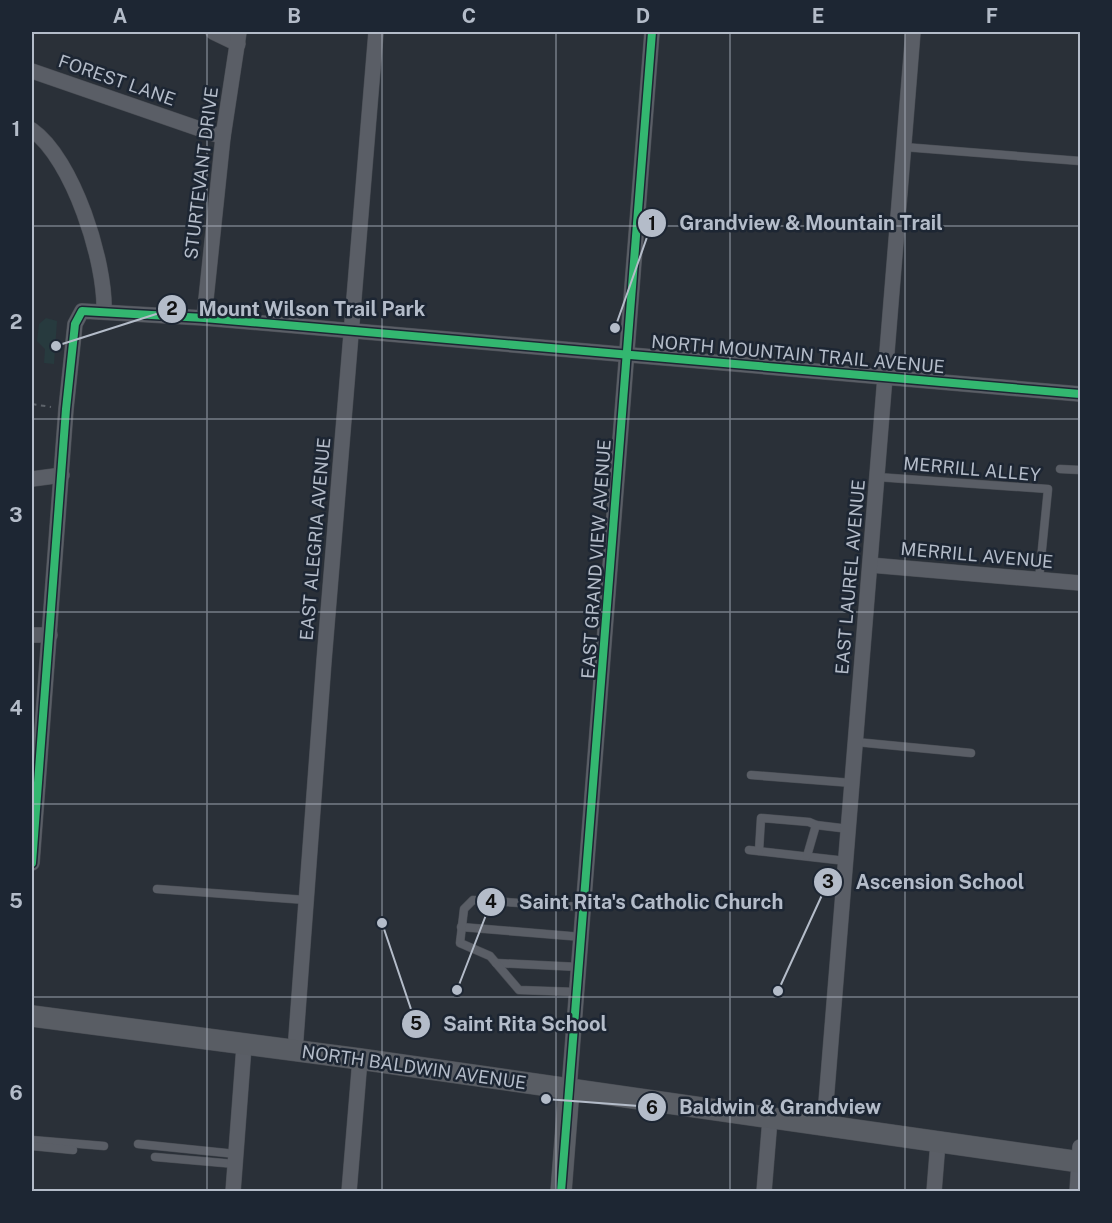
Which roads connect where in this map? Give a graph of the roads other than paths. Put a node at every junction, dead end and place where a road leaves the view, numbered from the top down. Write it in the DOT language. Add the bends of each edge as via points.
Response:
graph roads {
  1 [pos="213,32"];
  2 [pos="376,32"];
  3 [pos="652,32"];
  4 [pos="913,32"];
  5 [pos="239,38"];
  6 [pos="32,71"];
  7 [pos="32,130"];
  8 [pos="223,137"];
  9 [pos="904,147"];
  10 [pos="1080,161"];
  11 [pos="104,312"];
  12 [pos="204,318"];
  13 [pos="352,332"];
  14 [pos="627,354"];
  15 [pos="885,377"];
  16 [pos="1080,394"];
  17 [pos="1060,469"];
  18 [pos="1080,470"];
  19 [pos="62,475"];
  20 [pos="877,477"];
  21 [pos="32,479"];
  22 [pos="870,566"];
  23 [pos="1039,579"];
  24 [pos="1080,583"];
  25 [pos="32,635"];
  26 [pos="50,635"];
  27 [pos="856,742"];
  28 [pos="971,753"];
  29 [pos="751,775"];
  30 [pos="852,783"];
  31 [pos="816,825"];
  32 [pos="849,829"];
  33 [pos="749,850"];
  34 [pos="759,851"];
  35 [pos="807,856"];
  36 [pos="846,861"];
  37 [pos="32,863"];
  38 [pos="157,889"];
  39 [pos="306,900"];
  40 [pos="584,907"];
  41 [pos="461,927"];
  42 [pos="582,937"];
  43 [pos="496,963"];
  44 [pos="579,966"];
  45 [pos="577,992"];
  46 [pos="32,1016"];
  47 [pos="244,1046"];
  48 [pos="295,1051"];
  49 [pos="360,1059"];
  50 [pos="569,1089"];
  51 [pos="770,1119"];
  52 [pos="824,1126"];
  53 [pos="32,1140"];
  54 [pos="938,1142"];
  55 [pos="138,1144"];
  56 [pos="32,1146"];
  57 [pos="104,1146"];
  58 [pos="73,1150"];
  59 [pos="155,1157"];
  60 [pos="1080,1157"];
  61 [pos="235,1159"];
  62 [pos="233,1191"];
  63 [pos="349,1191"];
  64 [pos="561,1191"];
  65 [pos="764,1191"];
  66 [pos="934,1191"];
  67 [pos="1077,1191"];
  1 -- 5 [label="street"];
  2 -- 13 [label="street, EAST ALEGRIA AVENUE"];
  3 -- 14 [label="street, EAST GRAND VIEW AVENUE"];
  4 -- 9 [label="street, EAST LAUREL AVENUE"];
  5 -- 8 [label="street, STURTEVANT DRIVE"];
  6 -- 8 [label="street, FOREST LANE"];
  7 -- 11 [label="street" via="56,156 75,194 101,275"];
  8 -- 12 [label="street, STURTEVANT DRIVE"];
  9 -- 10 [label="lane"];
  9 -- 15 [label="street, EAST LAUREL AVENUE"];
  11 -- 12 [label="street, NORTH MOUNTAIN TRAIL AVENUE"];
  11 -- 19 [label="street, NORTH MOUNTAIN TRAIL AVENUE" via="82,311 75,324"];
  12 -- 13 [label="street, NORTH MOUNTAIN TRAIL AVENUE"];
  13 -- 14 [label="street, NORTH MOUNTAIN TRAIL AVENUE"];
  13 -- 39 [label="street, EAST ALEGRIA AVENUE"];
  14 -- 15 [label="street, NORTH MOUNTAIN TRAIL AVENUE"];
  14 -- 40 [label="street, EAST GRAND VIEW AVENUE"];
  15 -- 16 [label="street, NORTH MOUNTAIN TRAIL AVENUE"];
  15 -- 20 [label="street, EAST LAUREL AVENUE"];
  17 -- 18 [label="lane"];
  19 -- 21 [label="street"];
  19 -- 26 [label="street"];
  20 -- 22 [label="street, EAST LAUREL AVENUE"];
  20 -- 23 [label="lane, MERRILL ALLEY" via="1048,489"];
  22 -- 23 [label="street, MERRILL AVENUE"];
  22 -- 27 [label="street, EAST LAUREL AVENUE"];
  23 -- 24 [label="street, MERRILL AVENUE"];
  25 -- 26 [label="street"];
  26 -- 37 [label="street"];
  27 -- 28 [label="lane"];
  27 -- 30 [label="street, EAST LAUREL AVENUE"];
  29 -- 30 [label="lane"];
  30 -- 32 [label="street, EAST LAUREL AVENUE"];
  31 -- 32 [label="lane"];
  31 -- 34 [label="lane" via="761,818"];
  31 -- 35 [label="lane"];
  32 -- 36 [label="street, EAST LAUREL AVENUE"];
  33 -- 34 [label="lane"];
  34 -- 35 [label="lane"];
  35 -- 36 [label="lane"];
  36 -- 52 [label="street, EAST LAUREL AVENUE"];
  38 -- 39 [label="lane"];
  39 -- 48 [label="street, EAST ALEGRIA AVENUE"];
  40 -- 41 [label="lane" via="473,900 464,909"];
  40 -- 42 [label="street, EAST GRAND VIEW AVENUE"];
  41 -- 42 [label="lane"];
  41 -- 43 [label="lane" via="459,943 490,956"];
  42 -- 44 [label="street, EAST GRAND VIEW AVENUE"];
  43 -- 44 [label="lane"];
  43 -- 45 [label="lane" via="519,990"];
  44 -- 45 [label="street, EAST GRAND VIEW AVENUE"];
  45 -- 50 [label="street, EAST GRAND VIEW AVENUE"];
  46 -- 47 [label="street, NORTH BALDWIN AVENUE"];
  47 -- 48 [label="street, NORTH BALDWIN AVENUE"];
  47 -- 61 [label="street"];
  48 -- 49 [label="street, NORTH BALDWIN AVENUE"];
  49 -- 50 [label="street, NORTH BALDWIN AVENUE"];
  49 -- 63 [label="street"];
  50 -- 51 [label="street, NORTH BALDWIN AVENUE"];
  50 -- 64 [label="street"];
  51 -- 52 [label="street, NORTH BALDWIN AVENUE"];
  51 -- 65 [label="street"];
  52 -- 54 [label="street, NORTH BALDWIN AVENUE"];
  53 -- 57 [label="lane"];
  54 -- 60 [label="street, NORTH BALDWIN AVENUE"];
  54 -- 66 [label="street"];
  55 -- 61 [label="lane"];
  56 -- 58 [label="lane"];
  59 -- 61 [label="lane"];
  60 -- 67 [label="street"];
  61 -- 62 [label="street"];
}
